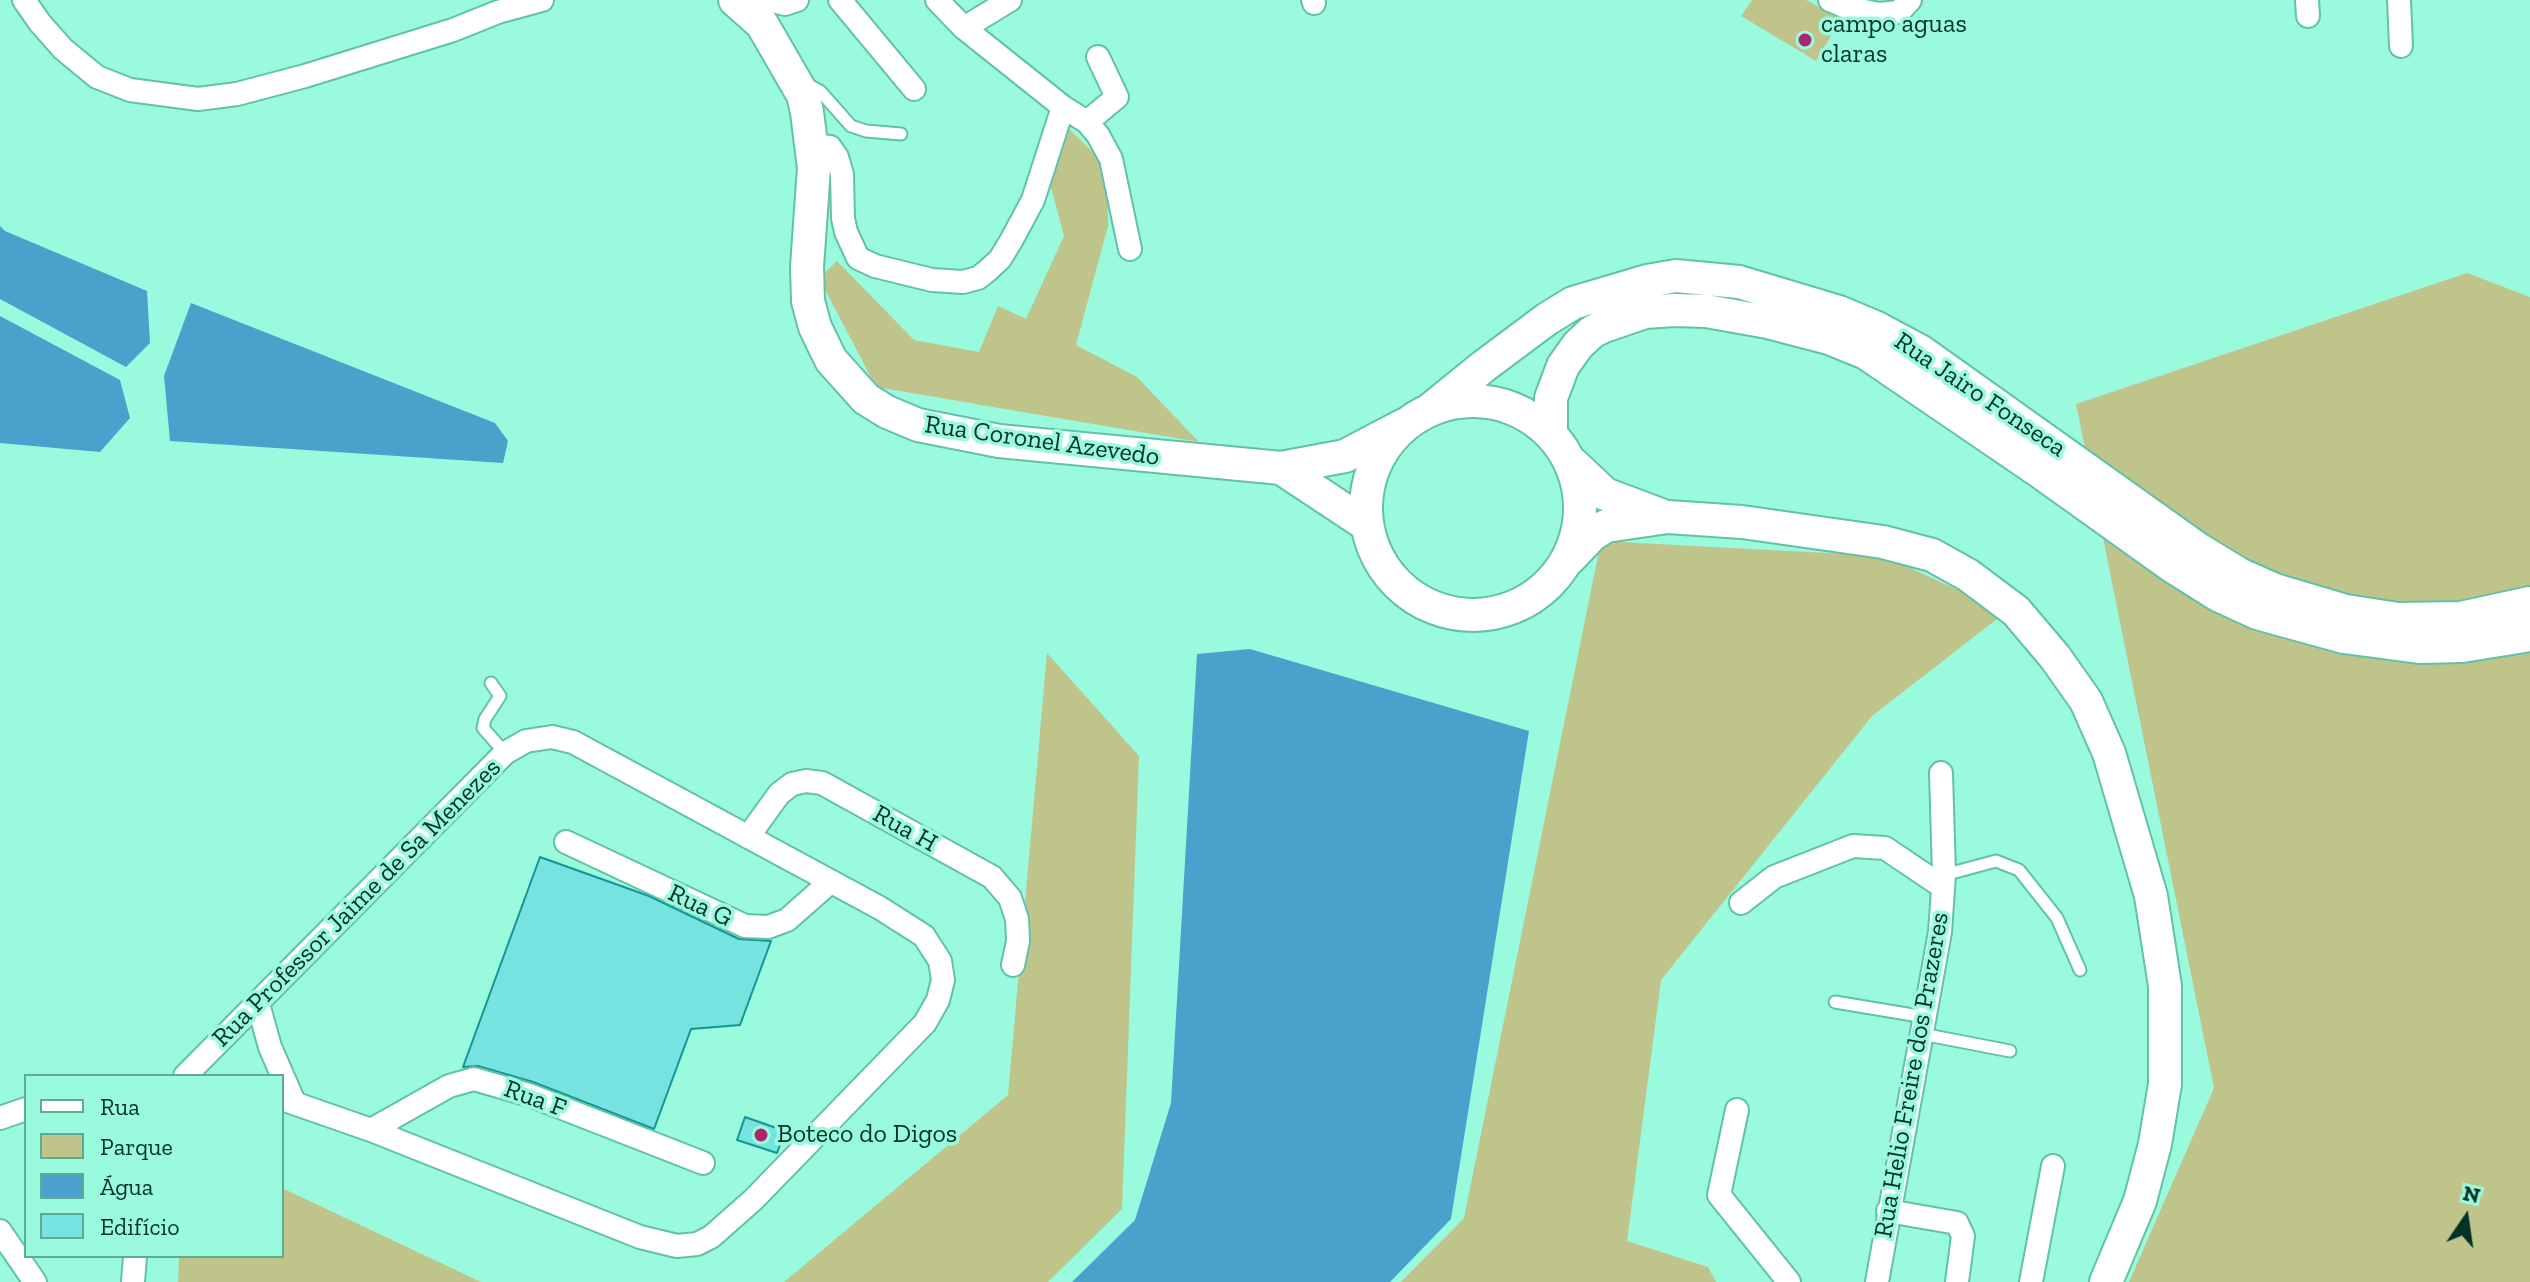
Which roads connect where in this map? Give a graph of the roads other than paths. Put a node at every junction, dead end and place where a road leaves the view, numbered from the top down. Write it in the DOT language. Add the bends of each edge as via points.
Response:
graph roads {
  1 [pos="24,0"];
  2 [pos="542,0"];
  3 [pos="735,0"];
  4 [pos="769,0"];
  5 [pos="797,0"];
  6 [pos="840,0"];
  7 [pos="937,0"];
  8 [pos="1010,0"];
  9 [pos="1830,0"];
  10 [pos="1910,0"];
  11 [pos="2399,0"];
  12 [pos="964,28"];
  13 [pos="2401,46"];
  14 [pos="1098,57"];
  15 [pos="796,80"];
  16 [pos="914,89"];
  17 [pos="1063,107"];
  18 [pos="1087,122"];
  19 [pos="901,134"];
  20 [pos="812,145"];
  21 [pos="1130,249"];
  22 [pos="1431,409"];
  23 [pos="1404,425"];
  24 [pos="1551,433"];
  25 [pos="1572,463"];
  26 [pos="1281,468"];
  27 [pos="1668,517"];
  28 [pos="1367,525"];
  29 [pos="1569,559"];
  30 [pos="2530,603"];
  31 [pos="2530,635"];
  32 [pos="491,683"];
  33 [pos="505,753"];
  34 [pos="1941,773"];
  35 [pos="748,837"];
  36 [pos="566,842"];
  37 [pos="1944,881"];
  38 [pos="829,883"];
  39 [pos="1741,903"];
  40 [pos="1013,965"];
  41 [pos="2080,970"];
  42 [pos="1835,1002"];
  43 [pos="258,1004"];
  44 [pos="1924,1025"];
  45 [pos="2010,1051"];
  46 [pos="187,1074"];
  47 [pos="279,1074"];
  48 [pos="288,1100"];
  49 [pos="24,1110"];
  50 [pos="1737,1110"];
  51 [pos="0,1118"];
  52 [pos="371,1130"];
  53 [pos="703,1163"];
  54 [pos="2053,1166"];
  55 [pos="1888,1211"];
  56 [pos="0,1231"];
  57 [pos="135,1258"];
  58 [pos="35,1282"];
  59 [pos="133,1282"];
  60 [pos="1789,1282"];
  61 [pos="1877,1282"];
  62 [pos="1957,1282"];
  63 [pos="2031,1282"];
  64 [pos="2106,1282"];
  1 -- 2 [label="street" via="63,49 97,77 130,90 198,99 305,76"];
  3 -- 15 [label="main road, Rua Coronel Azevedo" via="762,24"];
  4 -- 5 [label="street"];
  6 -- 16 [label="street"];
  7 -- 12 [label="street"];
  8 -- 12 [label="street"];
  9 -- 10 [label="street" via="1890,14"];
  11 -- 13 [label="street"];
  12 -- 17 [label="street"];
  14 -- 18 [label="street" via="1117,97"];
  15 -- 19 [label="lane" via="820,91 851,126"];
  15 -- 20 [label="main road, Rua Coronel Azevedo"];
  17 -- 18 [label="street"];
  17 -- 20 [label="street" via="1033,200 1011,241 987,271 963,282 932,280 858,258 843,218 837,157 830,147"];
  18 -- 21 [label="street" via="1109,152"];
  20 -- 26 [label="main road, Rua Coronel Azevedo" via="808,301 831,360 866,399 918,425 999,441"];
  22 -- 23 [label="main road"];
  22 -- 24 [label="main road" via="1463,401 1495,403 1525,413"];
  22 -- 30 [label="main road, Rua Jairo Fonseca" via="1573,303 1676,276 1739,282 1839,312 1920,351 2198,549 2275,590 2346,611 2398,619 2461,618"];
  23 -- 26 [label="main road" via="1345,456"];
  23 -- 28 [label="main road" via="1372,470"];
  24 -- 25 [label="main road"];
  24 -- 31 [label="main road, Rua Jairo Fonseca" via="1551,398 1563,366 1592,332 1645,312 1674,310 1768,322 1866,353 2172,566 2257,613 2380,644 2462,646"];
  25 -- 27 [label="main road" via="1605,494"];
  25 -- 29 [label="main road" via="1581,495 1580,528"];
  26 -- 28 [label="main road"];
  27 -- 29 [label="main road" via="1606,526"];
  27 -- 64 [label="main road" via="1830,533 1932,555 2016,611 2086,701 2109,753 2147,878 2166,1009 2165,1084 2155,1144 2140,1201"];
  28 -- 29 [label="main road" via="1375,553 1414,598 1470,615 1500,612 1528,601"];
  32 -- 33 [label="lane" via="500,696 483,728"];
  33 -- 35 [label="street, Rua Professor Jaime de Sa Menezes" via="526,741 552,737 573,742"];
  33 -- 43 [label="street, Rua Professor Jaime de Sa Menezes"];
  34 -- 37 [label="street, Rua Helio Freire dos Prazeres"];
  35 -- 38 [label="street, Rua Professor Jaime de Sa Menezes"];
  35 -- 40 [label="street, Rua H" via="792,784 822,783 992,877 1010,898 1017,919"];
  36 -- 38 [label="street, Rua G" via="745,926 768,927 787,920"];
  37 -- 39 [label="street" via="1885,848 1853,846 1774,877"];
  37 -- 41 [label="lane" via="1996,861 2012,865 2057,918"];
  37 -- 44 [label="street, Rua Helio Freire dos Prazeres"];
  38 -- 52 [label="street, Rua Professor Jaime de Sa Menezes" via="924,936 940,961 938,1000 925,1023 711,1237 677,1246 640,1237"];
  42 -- 44 [label="lane"];
  43 -- 46 [label="street, Rua Professor Jaime de Sa Menezes"];
  43 -- 47 [label="street"];
  44 -- 45 [label="lane"];
  44 -- 55 [label="street, Rua Helio Freire dos Prazeres"];
  48 -- 52 [label="street, Rua Professor Jaime de Sa Menezes"];
  49 -- 51 [label="street"];
  50 -- 60 [label="street" via="1719,1195"];
  52 -- 53 [label="street, Rua F" via="449,1086 474,1079"];
  54 -- 63 [label="street"];
  55 -- 61 [label="street, Rua Helio Freire dos Prazeres"];
  55 -- 62 [label="street" via="1957,1223 1963,1236"];
  56 -- 58 [label="street"];
  57 -- 59 [label="street"];
}
